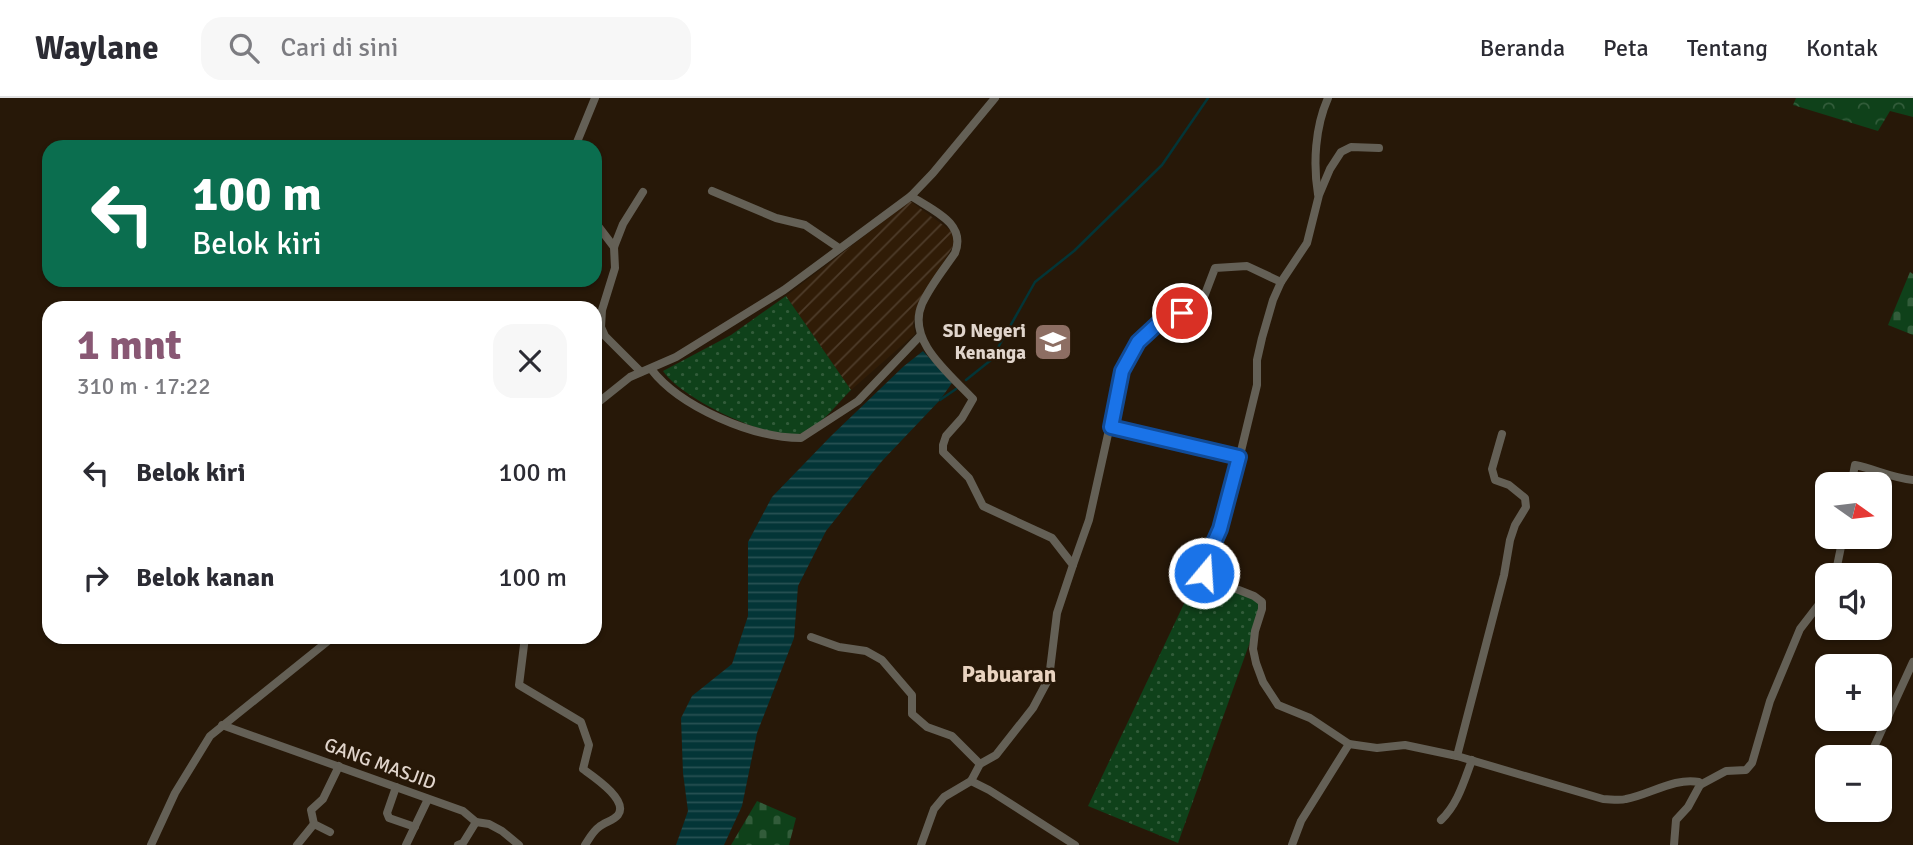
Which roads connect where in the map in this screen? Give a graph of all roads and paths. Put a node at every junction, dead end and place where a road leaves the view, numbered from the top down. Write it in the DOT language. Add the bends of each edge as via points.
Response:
graph roads {
  1 [pos="595,98"];
  2 [pos="995,98"];
  3 [pos="1328,98"];
  4 [pos="578,140"];
  5 [pos="1379,148"];
  6 [pos="712,191"];
  7 [pos="643,192"];
  8 [pos="1319,195"];
  9 [pos="911,196"];
  10 [pos="602,231"];
  11 [pos="614,247"];
  12 [pos="839,248"];
  13 [pos="1281,282"];
  14 [pos="602,310"];
  15 [pos="602,330"];
  16 [pos="920,336"];
  17 [pos="651,369"];
  18 [pos="640,372"];
  19 [pos="602,399"];
  20 [pos="1111,427"];
  21 [pos="1502,434"];
  22 [pos="1239,457"];
  23 [pos="1854,472"];
  24 [pos="1882,472"];
  25 [pos="1892,478"];
  26 [pos="1913,480"];
  27 [pos="1073,565"];
  28 [pos="1815,610"];
  29 [pos="811,637"];
  30 [pos="324,644"];
  31 [pos="524,644"];
  32 [pos="1913,662"];
  33 [pos="222,725"];
  34 [pos="1349,744"];
  35 [pos="1875,745"];
  36 [pos="1457,755"];
  37 [pos="1472,760"];
  38 [pos="980,764"];
  39 [pos="339,766"];
  40 [pos="971,781"];
  41 [pos="1700,785"];
  42 [pos="396,787"];
  43 [pos="428,799"];
  44 [pos="1441,820"];
  45 [pos="476,822"];
  46 [pos="314,824"];
  47 [pos="415,827"];
  48 [pos="330,832"];
  49 [pos="151,845"];
  50 [pos="297,845"];
  51 [pos="406,845"];
  52 [pos="458,845"];
  53 [pos="519,845"];
  54 [pos="585,845"];
  55 [pos="920,845"];
  56 [pos="1075,845"];
  57 [pos="1292,845"];
  58 [pos="1674,845"];
  1 -- 4 [label="street"];
  2 -- 9 [label="street"];
  3 -- 8 [label="street" via="1314,169"];
  5 -- 8 [label="street" via="1351,147 1341,152"];
  6 -- 12 [label="street" via="804,225"];
  7 -- 11 [label="street"];
  8 -- 13 [label="street" via="1307,243"];
  9 -- 12 [label="street"];
  9 -- 16 [label="street" via="950,222 958,233 955,253 923,303"];
  10 -- 11 [label="street"];
  11 -- 14 [label="street" via="615,268"];
  12 -- 17 [label="street" via="784,290"];
  13 -- 20 [label="street" via="1247,266 1215,268 1199,310 1166,316 1138,342 1122,371"];
  13 -- 22 [label="street" via="1262,338 1257,385"];
  15 -- 18 [label="street"];
  16 -- 17 [label="street" via="858,401 801,438 726,422 672,390"];
  16 -- 27 [label="street" via="973,399 946,436 943,452 969,478 983,506 1052,538"];
  17 -- 18 [label="street"];
  18 -- 19 [label="street"];
  20 -- 22 [label="street"];
  20 -- 27 [label="street"];
  21 -- 36 [label="street" via="1492,469 1495,480 1525,498 1526,507 1510,540"];
  22 -- 34 [label="street" via="1204,573 1262,602 1254,649 1275,702"];
  23 -- 24 [label="street" via="1855,465"];
  25 -- 26 [label="street"];
  27 -- 38 [label="street" via="1057,613 1049,678 1033,708 996,755"];
  28 -- 41 [label="street" via="1800,629 1770,701 1752,763 1746,770 1726,771"];
  29 -- 38 [label="street" via="866,651 882,660 912,695 912,714 927,727 952,736"];
  30 -- 33 [label="street"];
  31 -- 54 [label="street" via="519,685 581,722 589,745 583,769 620,804 616,817 597,828"];
  32 -- 35 [label="street"];
  33 -- 39 [label="street, GANG MASJID"];
  33 -- 49 [label="street" via="188,769"];
  34 -- 36 [label="street" via="1405,746"];
  34 -- 57 [label="street" via="1301,821"];
  36 -- 37 [label="street"];
  37 -- 41 [label="street" via="1603,799 1623,800 1693,781"];
  37 -- 44 [label="street" via="1457,800"];
  38 -- 40 [label="street"];
  39 -- 42 [label="street, GANG MASJID"];
  39 -- 46 [label="street" via="323,799 310,810"];
  40 -- 55 [label="street" via="944,797"];
  40 -- 56 [label="street"];
  41 -- 58 [label="street" via="1675,820"];
  42 -- 43 [label="street, GANG MASJID"];
  42 -- 47 [label="street" via="389,818"];
  43 -- 45 [label="street, GANG MASJID" via="463,811"];
  43 -- 47 [label="street"];
  45 -- 52 [label="street"];
  45 -- 53 [label="street, GANG MASJID" via="489,824"];
  46 -- 48 [label="street"];
  46 -- 50 [label="street"];
  47 -- 51 [label="street"];
}
